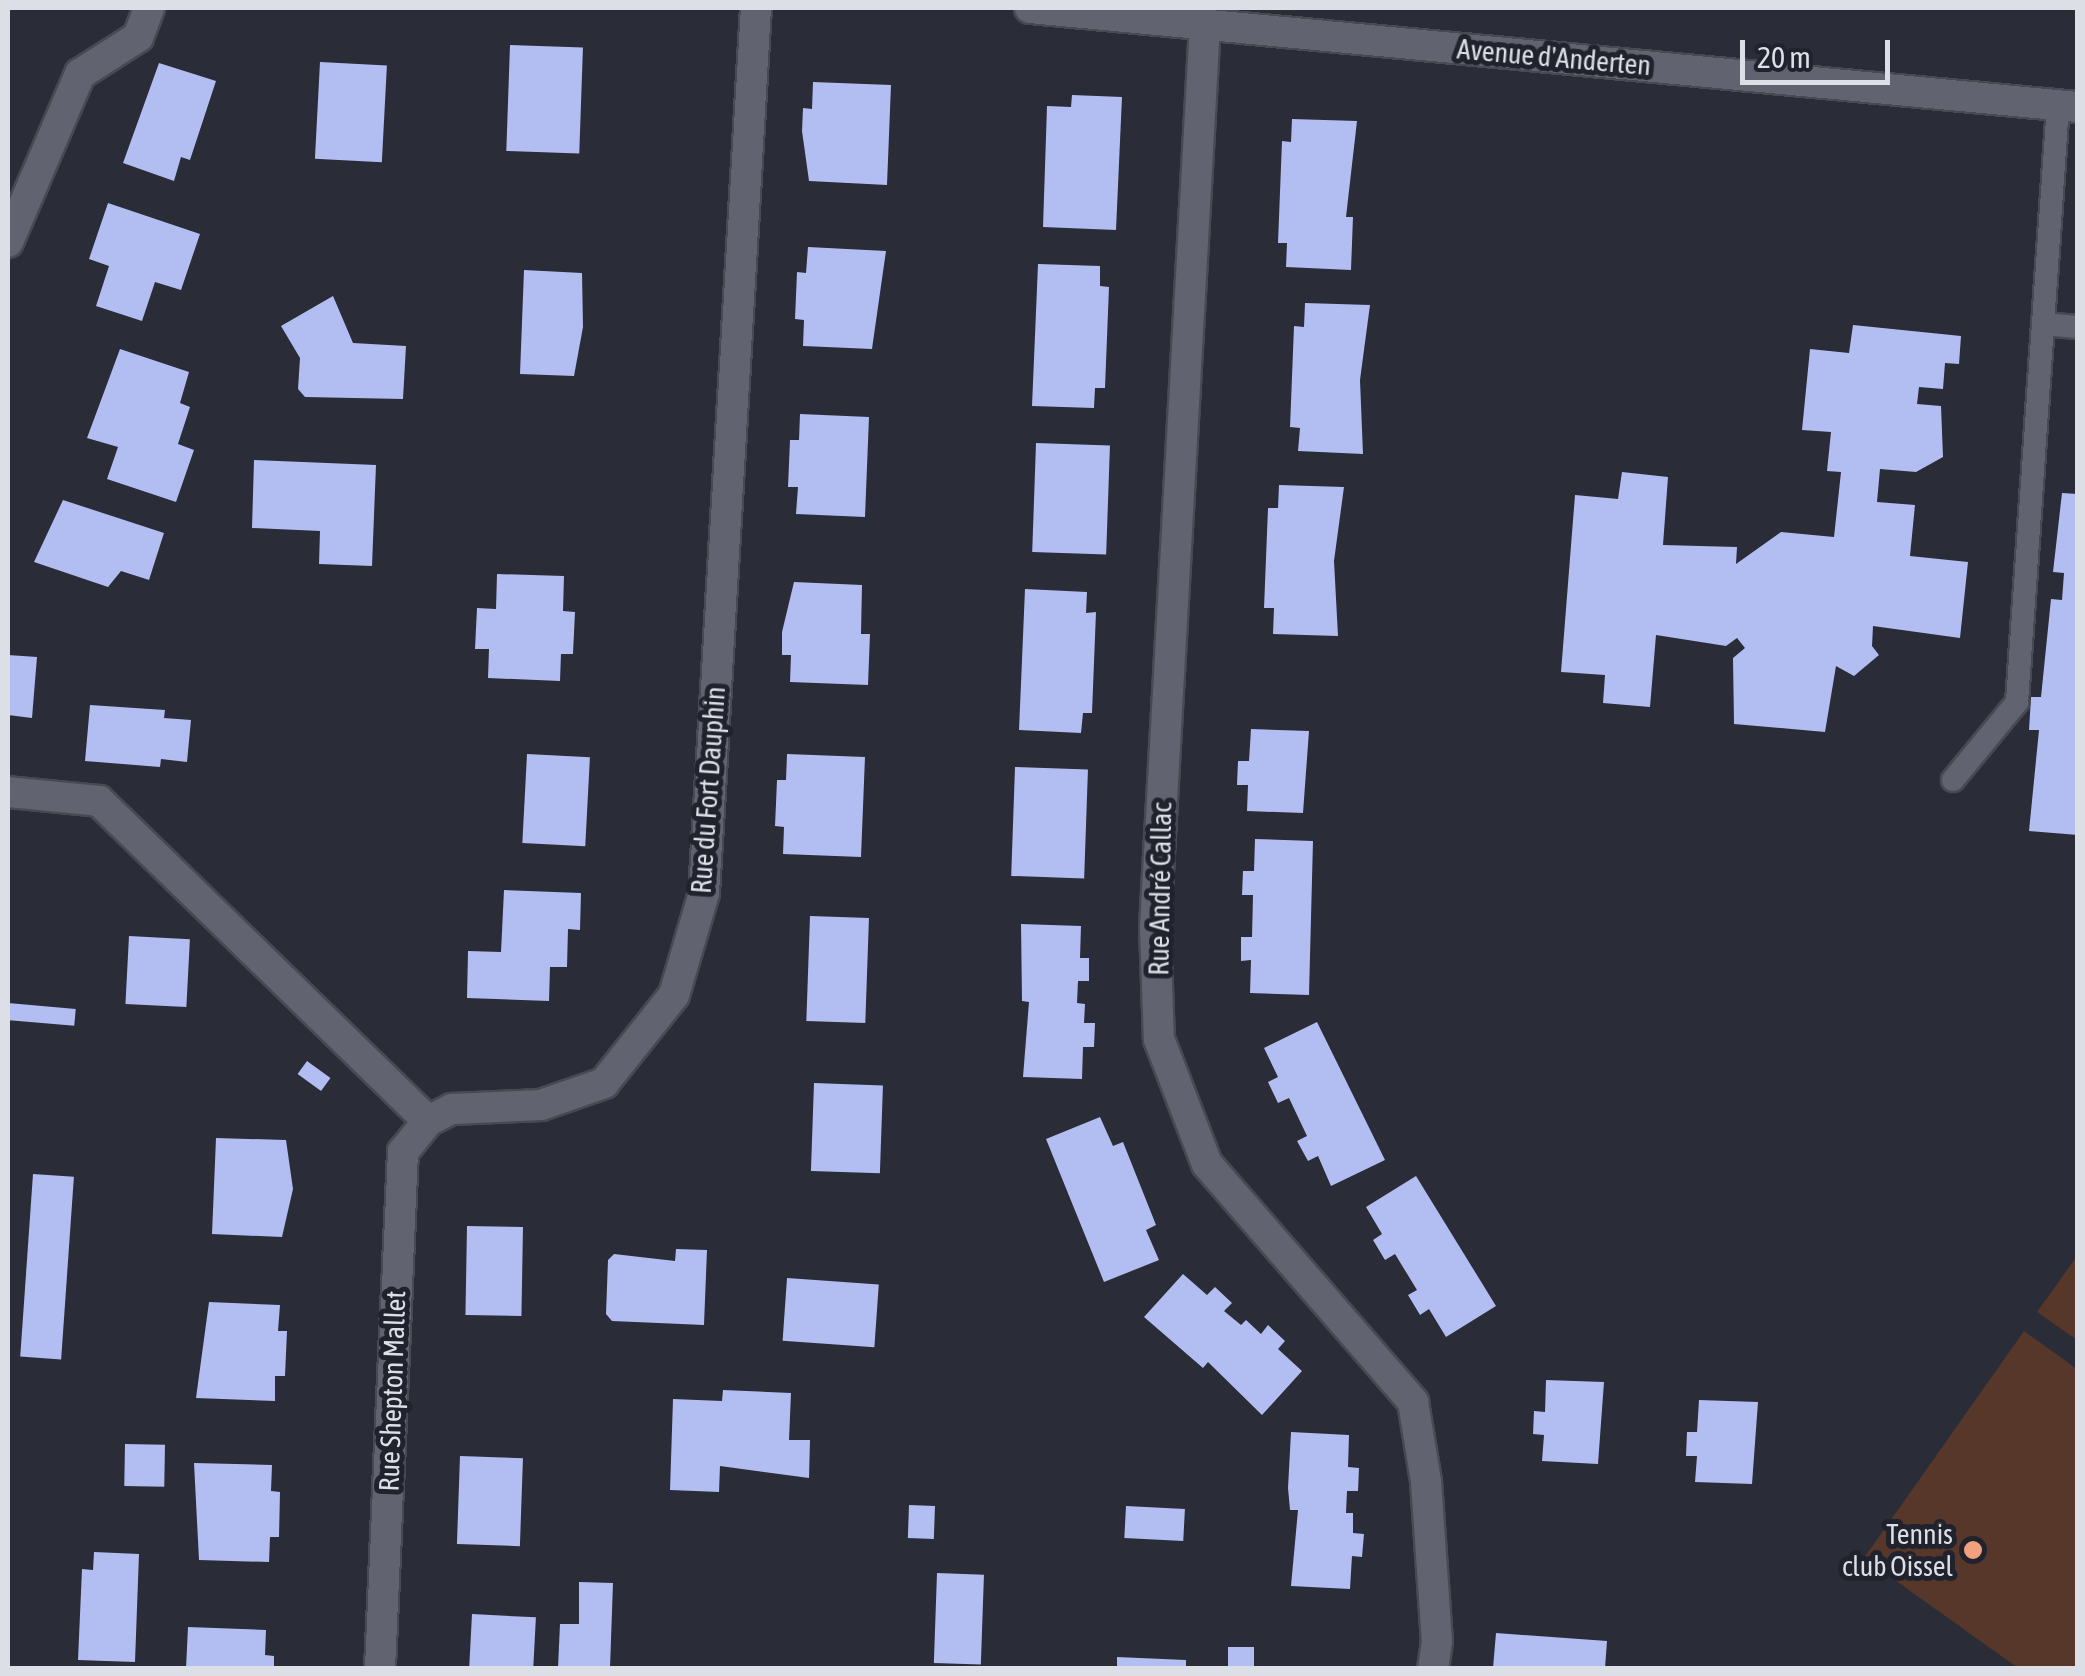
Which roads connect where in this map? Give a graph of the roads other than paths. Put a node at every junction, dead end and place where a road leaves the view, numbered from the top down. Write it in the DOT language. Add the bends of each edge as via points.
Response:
graph roads {
  1 [pos="148,8"];
  2 [pos="756,8"];
  3 [pos="1030,8"];
  4 [pos="1205,24"];
  5 [pos="2068,106"];
  6 [pos="8,242"];
  7 [pos="2044,324"];
  8 [pos="2078,327"];
  9 [pos="1953,780"];
  10 [pos="8,792"];
  11 [pos="428,1121"];
  12 [pos="380,1668"];
  13 [pos="1433,1668"];
  1 -- 6 [label="street" via="138,37 80,74"];
  2 -- 11 [label="street, Rue du Fort Dauphin" via="704,893 674,995 604,1083 541,1105 452,1109"];
  3 -- 4 [label="street, Avenue d'Anderten"];
  4 -- 5 [label="street, Avenue d'Anderten"];
  4 -- 13 [label="street, Rue André Callac" via="1155,926 1159,1039 1207,1164 1278,1238 1413,1402 1426,1481 1437,1641"];
  5 -- 7 [label="lane"];
  7 -- 8 [label="lane"];
  7 -- 9 [label="lane" via="2017,702"];
  10 -- 11 [label="street" via="99,802"];
  11 -- 12 [label="street, Rue Shepton Mallet" via="403,1152"];
}
